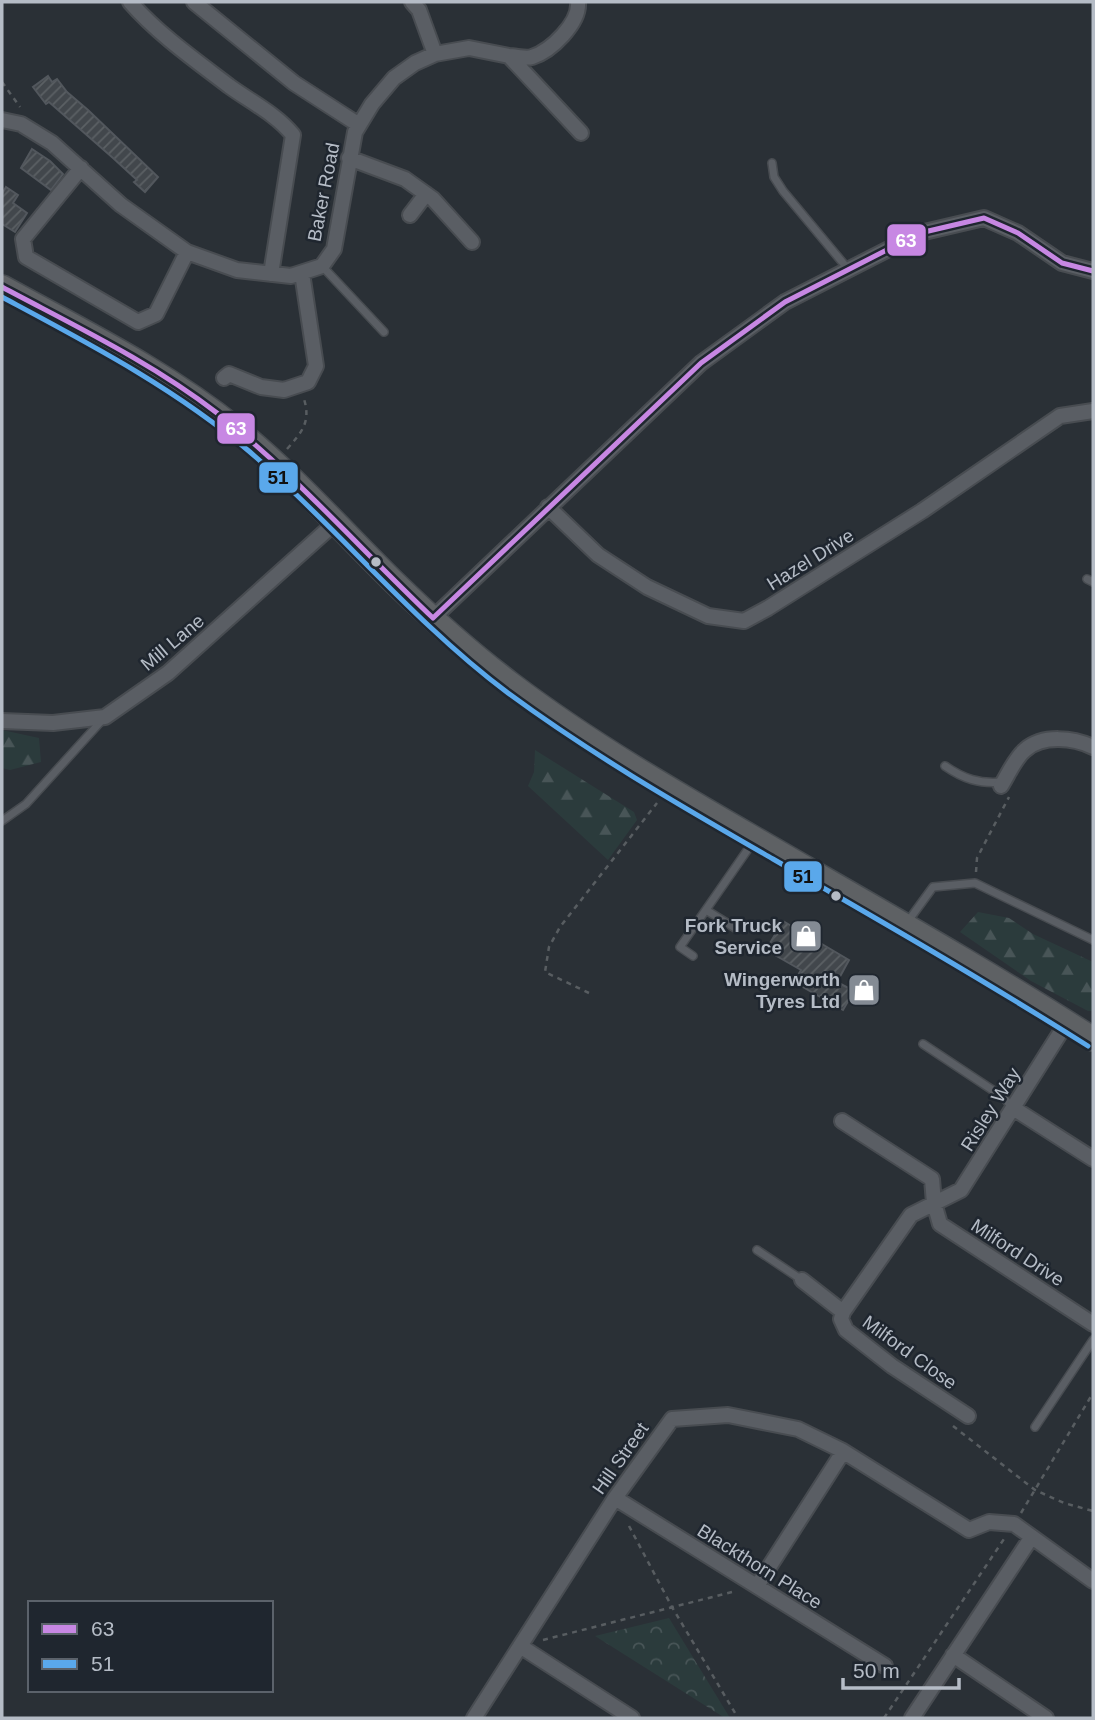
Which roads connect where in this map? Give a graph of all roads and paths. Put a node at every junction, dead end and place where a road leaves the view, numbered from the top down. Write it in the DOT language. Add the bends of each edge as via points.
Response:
graph roads {
  1 [pos="130,2"];
  2 [pos="194,2"];
  3 [pos="412,2"];
  4 [pos="578,2"];
  5 [pos="435,54"];
  6 [pos="509,56"];
  7 [pos="2,120"];
  8 [pos="359,125"];
  9 [pos="581,133"];
  10 [pos="349,158"];
  11 [pos="772,163"];
  12 [pos="81,168"];
  13 [pos="426,194"];
  14 [pos="410,215"];
  15 [pos="472,242"];
  16 [pos="187,252"];
  17 [pos="322,266"];
  18 [pos="849,269"];
  19 [pos="1093,271"];
  20 [pos="271,274"];
  21 [pos="302,274"];
  22 [pos="2,287"];
  23 [pos="384,332"];
  24 [pos="224,378"];
  25 [pos="1093,411"];
  26 [pos="548,507"];
  27 [pos="336,522"];
  28 [pos="433,618"];
  29 [pos="105,717"];
  30 [pos="2,721"];
  31 [pos="1093,747"];
  32 [pos="945,766"];
  33 [pos="1002,784"];
  34 [pos="667,789"];
  35 [pos="2,821"];
  36 [pos="756,839"];
  37 [pos="975,883"];
  38 [pos="706,910"];
  39 [pos="904,925"];
  40 [pos="735,929"];
  41 [pos="1093,940"];
  42 [pos="693,956"];
  43 [pos="589,993"];
  44 [pos="1067,1022"];
  45 [pos="1093,1039"];
  46 [pos="923,1044"];
  47 [pos="1013,1108"];
  48 [pos="842,1121"];
  49 [pos="1093,1159"];
  50 [pos="934,1203"];
  51 [pos="757,1250"];
  52 [pos="802,1280"];
  53 [pos="843,1312"];
  54 [pos="1093,1324"];
  55 [pos="1093,1340"];
  56 [pos="1093,1393"];
  57 [pos="968,1416"];
  58 [pos="950,1423"];
  59 [pos="1035,1427"];
  60 [pos="843,1452"];
  61 [pos="1035,1490"];
  62 [pos="615,1498"];
  63 [pos="1093,1511"];
  64 [pos="1014,1524"];
  65 [pos="1031,1538"];
  66 [pos="1093,1581"];
  67 [pos="757,1586"];
  68 [pos="672,1607"];
  69 [pos="520,1646"];
  70 [pos="953,1655"];
  71 [pos="885,1667"];
  72 [pos="474,1718"];
  73 [pos="632,1718"];
  74 [pos="738,1718"];
  75 [pos="884,1718"];
  76 [pos="912,1718"];
  77 [pos="1046,1718"];
  1 -- 20 [label="street" via="147,21 293,135"];
  2 -- 8 [label="street" via="294,83"];
  3 -- 5 [label="street"];
  4 -- 6 [label="street" via="564,37 532,57"];
  5 -- 6 [label="street, Baker Road" via="470,48"];
  5 -- 8 [label="street, Baker Road" via="394,78"];
  6 -- 9 [label="street"];
  7 -- 12 [label="street, Baker Road" via="21,124"];
  8 -- 10 [label="street, Baker Road"];
  10 -- 13 [label="street" via="405,180"];
  10 -- 17 [label="street, Baker Road" via="334,249"];
  11 -- 18 [label="lane" via="783,191"];
  12 -- 16 [label="street, Baker Road" via="121,205"];
  12 -- 16 [label="street" via="23,239 26,257 138,322 156,314"];
  13 -- 14 [label="street"];
  13 -- 15 [label="street"];
  16 -- 20 [label="street, Baker Road" via="237,270"];
  17 -- 21 [label="street, Baker Road"];
  17 -- 23 [label="lane"];
  18 -- 19 [label="street" via="920,233 984,218 1018,233 1062,263"];
  18 -- 26 [label="street" via="785,302 701,363"];
  20 -- 21 [label="street, Baker Road"];
  21 -- 24 [label="street" via="316,366 308,382 284,390 261,387 229,374"];
  22 -- 27 [label="highway" via="182,388 256,446"];
  25 -- 26 [label="street, Hazel Drive" via="1060,416 922,511 744,621 708,616 648,587 598,555"];
  26 -- 28 [label="street"];
  27 -- 28 [label="highway"];
  27 -- 29 [label="street, Mill Lane" via="168,673"];
  28 -- 34 [label="highway" via="509,683"];
  29 -- 30 [label="street, Mill Lane" via="53,723"];
  29 -- 35 [label="lane" via="26,804"];
  31 -- 33 [label="street" via="1062,739 1040,743 1025,750"];
  32 -- 33 [label="lane" via="973,781"];
  33 -- 37 [label="path" via="1010,798 977,858"];
  34 -- 36 [label="highway"];
  34 -- 43 [label="path" via="549,947 545,972"];
  36 -- 38 [label="lane"];
  36 -- 39 [label="highway"];
  37 -- 39 [label="lane" via="933,887"];
  37 -- 41 [label="lane"];
  38 -- 40 [label="lane"];
  38 -- 42 [label="lane" via="680,947"];
  39 -- 44 [label="highway"];
  44 -- 45 [label="highway"];
  44 -- 47 [label="street, Risley Way"];
  46 -- 47 [label="lane"];
  47 -- 49 [label="street"];
  47 -- 50 [label="street, Risley Way" via="961,1190"];
  48 -- 50 [label="street, Milford Drive" via="932,1179"];
  50 -- 53 [label="street, Milford Close" via="911,1215"];
  50 -- 54 [label="street, Milford Drive" via="940,1224"];
  51 -- 52 [label="lane"];
  52 -- 53 [label="street, Milford Close"];
  53 -- 57 [label="street, Milford Close" via="846,1330"];
  55 -- 59 [label="lane"];
  56 -- 61 [label="path"];
  58 -- 61 [label="path"];
  60 -- 62 [label="street, Hill Street" via="798,1429 728,1415 672,1419"];
  60 -- 64 [label="street, Hill Street" via="968,1530 989,1521"];
  60 -- 67 [label="street"];
  61 -- 63 [label="path"];
  61 -- 64 [label="path"];
  62 -- 67 [label="street, Blackthorn Place"];
  62 -- 68 [label="path"];
  62 -- 69 [label="street, Hill Street"];
  64 -- 65 [label="street"];
  64 -- 75 [label="path"];
  65 -- 66 [label="street"];
  65 -- 70 [label="street"];
  67 -- 68 [label="path"];
  67 -- 71 [label="street, Blackthorn Place"];
  68 -- 69 [label="path"];
  68 -- 74 [label="path"];
  69 -- 72 [label="street, Hill Street"];
  69 -- 73 [label="street"];
  70 -- 76 [label="street"];
  70 -- 77 [label="street"];
}
